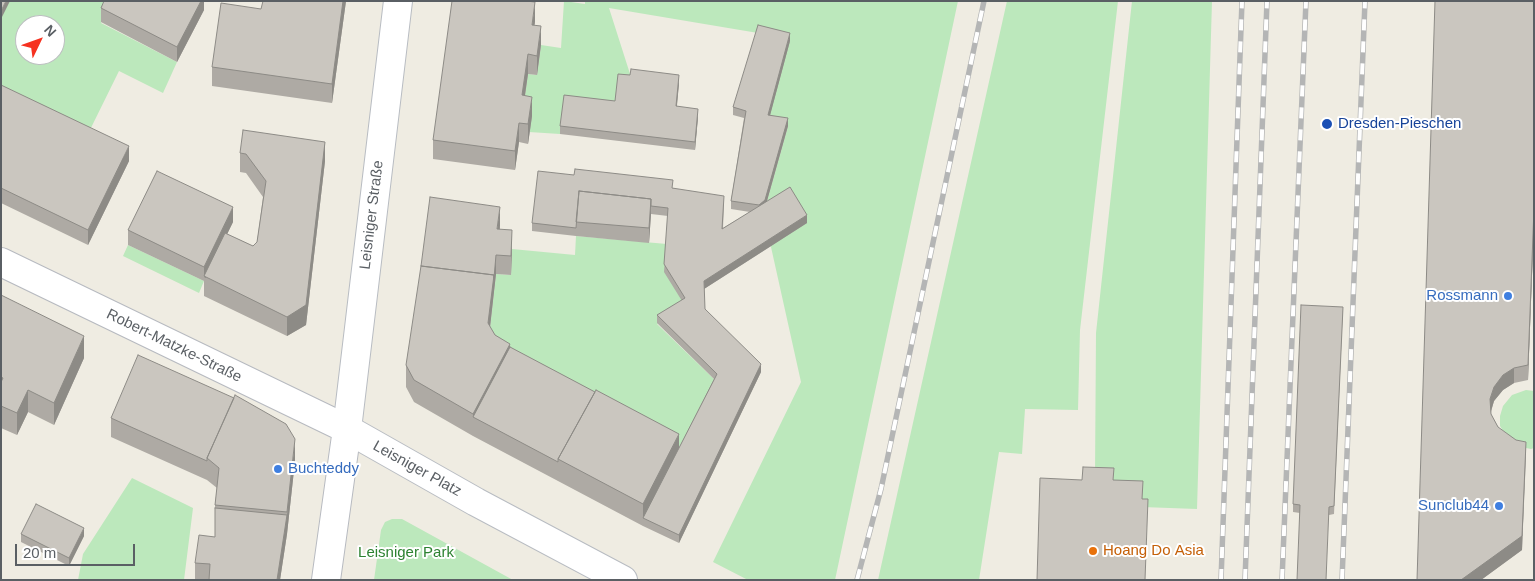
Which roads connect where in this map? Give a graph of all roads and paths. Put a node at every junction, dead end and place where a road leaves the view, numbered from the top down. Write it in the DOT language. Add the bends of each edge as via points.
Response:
graph roads {
  1 [pos="398,1"];
  2 [pos="1,262"];
  3 [pos="346,429"];
  4 [pos="326,580"];
  5 [pos="622,580"];
  1 -- 3 [label="street, Leisniger Straße"];
  2 -- 3 [label="street, Robert-Matzke-Straße"];
  3 -- 4 [label="street"];
  3 -- 5 [label="street, Leisniger Platz"];
}
